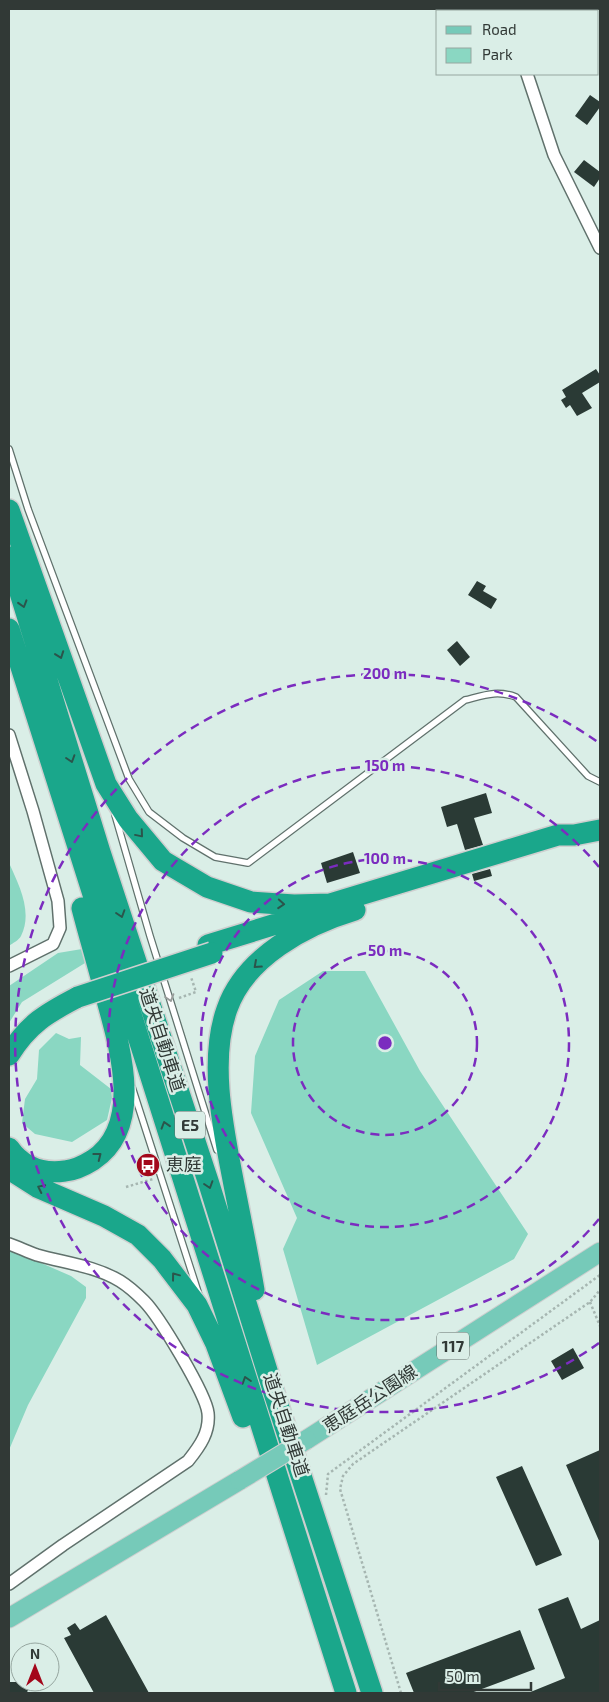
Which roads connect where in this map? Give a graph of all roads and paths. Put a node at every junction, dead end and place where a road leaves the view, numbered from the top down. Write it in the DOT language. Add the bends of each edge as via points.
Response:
graph roads {
  1 [pos="527,75"];
  2 [pos="600,248"];
  3 [pos="9,449"];
  4 [pos="9,510"];
  5 [pos="9,557"];
  6 [pos="9,629"];
  7 [pos="9,646"];
  8 [pos="9,735"];
  9 [pos="600,782"];
  10 [pos="106,784"];
  11 [pos="600,830"];
  12 [pos="332,910"];
  13 [pos="9,966"];
  14 [pos="188,970"];
  15 [pos="78,992"];
  16 [pos="177,998"];
  17 [pos="9,1035"];
  18 [pos="121,1054"];
  19 [pos="9,1055"];
  20 [pos="9,1148"];
  21 [pos="220,1160"];
  22 [pos="9,1166"];
  23 [pos="155,1178"];
  24 [pos="226,1179"];
  25 [pos="126,1187"];
  26 [pos="246,1242"];
  27 [pos="9,1244"];
  28 [pos="600,1252"];
  29 [pos="600,1275"];
  30 [pos="600,1290"];
  31 [pos="590,1302"];
  32 [pos="600,1326"];
  33 [pos="216,1344"];
  34 [pos="274,1393"];
  35 [pos="328,1504"];
  36 [pos="9,1584"];
  37 [pos="9,1618"];
  38 [pos="341,1693"];
  39 [pos="346,1693"];
  40 [pos="372,1693"];
  41 [pos="401,1693"];
  1 -- 2 [label="street" via="554,155"];
  3 -- 9 [label="lane" via="28,509 129,779 149,812 215,857 248,864 465,700 487,694 503,692 516,697 588,776"];
  4 -- 10 [label="highway, one-way"];
  5 -- 34 [label="highway, 道央自動車道 / E5, one-way"];
  39 -- 6 [label="highway, 道央自動車道 / E5, one-way"];
  7 -- 18 [label="highway"];
  8 -- 13 [label="street" via="58,901 60,928 52,944"];
  10 -- 12 [label="highway, one-way" via="128,819 163,861 207,887 251,902"];
  10 -- 21 [label="lane, one-way"];
  11 -- 12 [label="highway" via="558,835"];
  12 -- 15 [label="highway, bridge"];
  12 -- 26 [label="highway, one-way" via="276,948 253,968 237,988 227,1008 221,1032 219,1081 226,1142"];
  14 -- 16 [label="path" via="196,992"];
  15 -- 17 [label="highway" via="45,1003"];
  15 -- 19 [label="highway" via="30,1026"];
  20 -- 18 [label="highway, one-way" via="27,1166 56,1172 86,1165 102,1154 121,1120"];
  18 -- 33 [label="lane"];
  33 -- 22 [label="highway, one-way" via="197,1305 162,1259 138,1235 104,1216 37,1187"];
  23 -- 25 [label="path"];
  24 -- 26 [label="lane"];
  26 -- 34 [label="highway"];
  27 -- 36 [label="street" via="97,1270 139,1296 161,1322 201,1392 208,1412 207,1433 188,1461"];
  28 -- 37 [label="main road, 恵庭岳公園線 / 117, bridge" via="306,1440"];
  29 -- 35 [label="path" via="328,1474"];
  30 -- 31 [label="path"];
  31 -- 32 [label="path"];
  31 -- 41 [label="path" via="353,1464 343,1476 340,1489"];
  33 -- 38 [label="highway" via="317,1636"];
  34 -- 40 [label="highway, 道央自動車道 / E5"];
}
